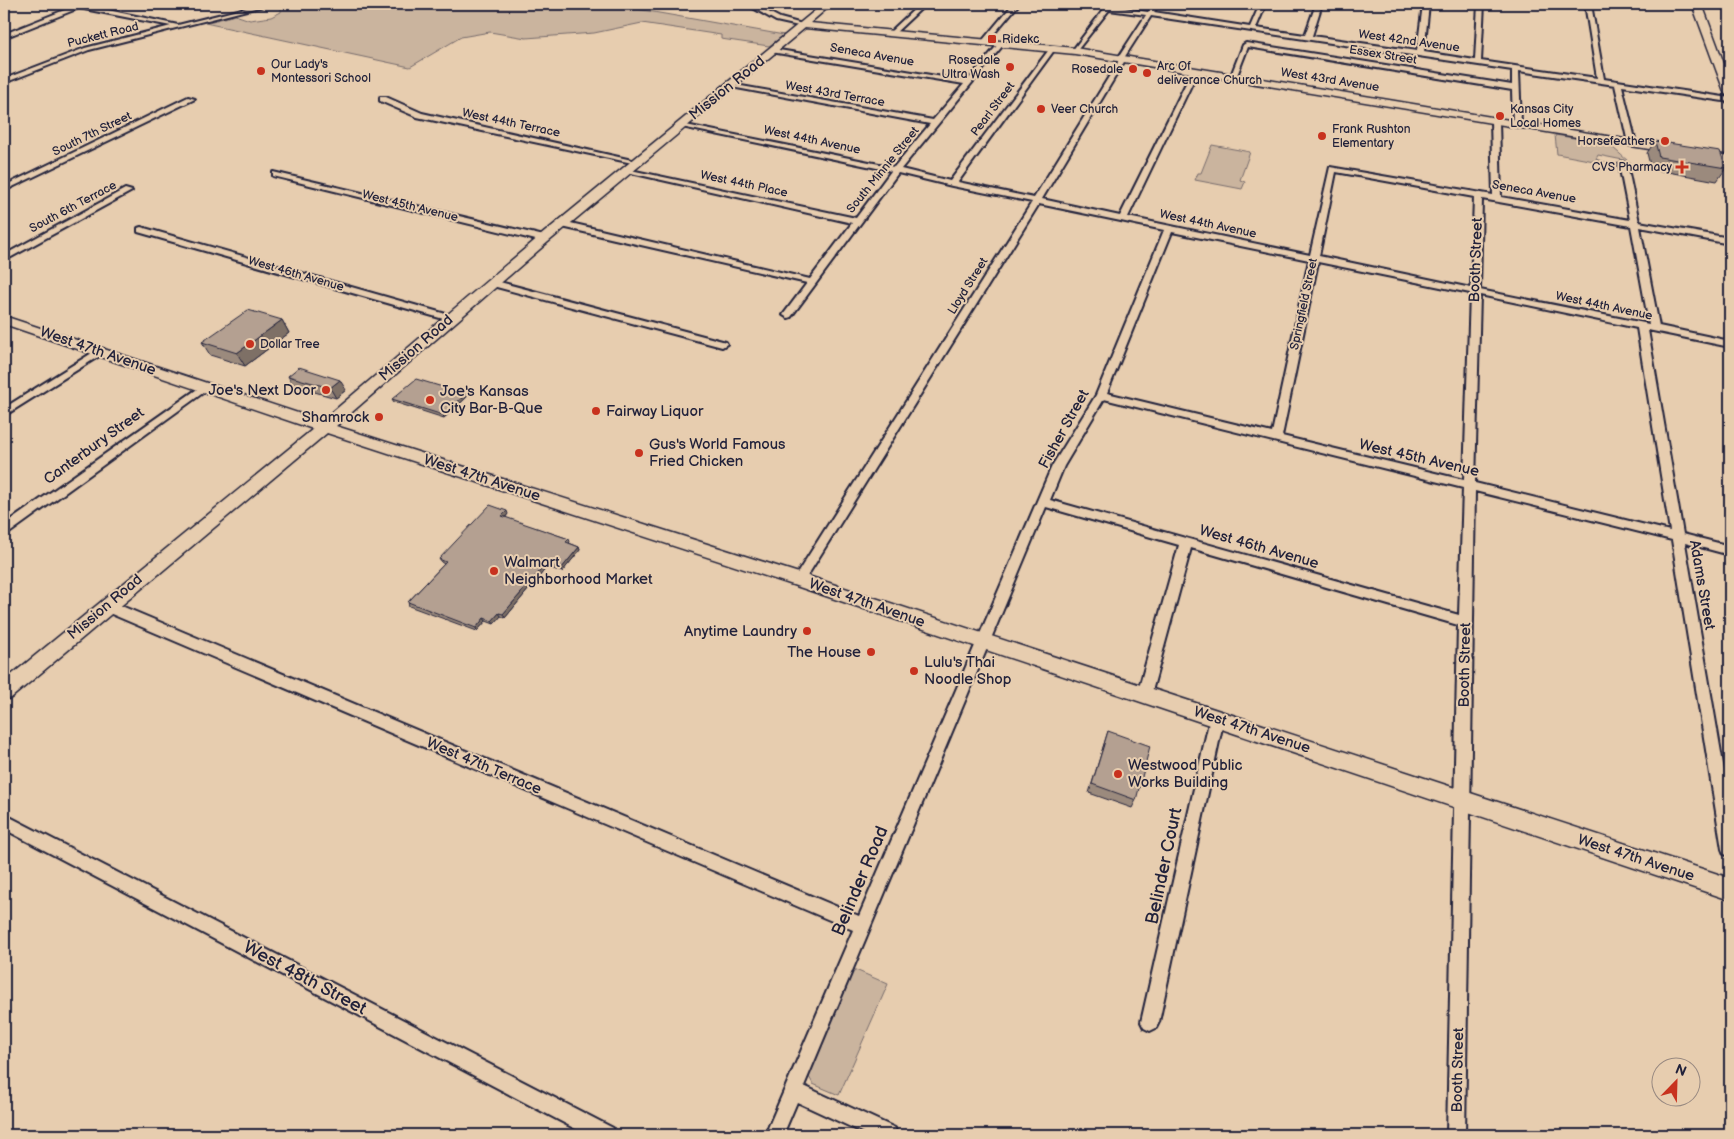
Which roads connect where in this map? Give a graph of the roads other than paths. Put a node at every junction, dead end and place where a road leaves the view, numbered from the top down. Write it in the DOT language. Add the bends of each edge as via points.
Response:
graph roads {
  1 [pos="66,4"];
  2 [pos="268,4"];
  3 [pos="749,4"];
  4 [pos="828,4"];
  5 [pos="923,4"];
  6 [pos="1016,4"];
  7 [pos="1084,4"];
  8 [pos="1156,4"];
  9 [pos="1263,4"];
  10 [pos="1319,4"];
  11 [pos="1426,4"];
  12 [pos="1481,4"];
  13 [pos="1588,4"];
  14 [pos="1697,4"];
  15 [pos="83,5"];
  16 [pos="1108,7"];
  17 [pos="1150,14"];
  18 [pos="803,25"];
  19 [pos="180,26"];
  20 [pos="1252,29"];
  21 [pos="892,33"];
  22 [pos="4,36"];
  23 [pos="1308,37"];
  24 [pos="985,41"];
  25 [pos="1002,43"];
  26 [pos="1053,48"];
  27 [pos="773,50"];
  28 [pos="1075,51"];
  29 [pos="1420,54"];
  30 [pos="1121,58"];
  31 [pos="1478,62"];
  32 [pos="1515,68"];
  33 [pos="1195,71"];
  34 [pos="1233,78"];
  35 [pos="1601,80"];
  36 [pos="4,81"];
  37 [pos="1618,83"];
  38 [pos="968,84"];
  39 [pos="730,86"];
  40 [pos="1516,88"];
  41 [pos="1730,94"];
  42 [pos="191,99"];
  43 [pos="383,99"];
  44 [pos="1730,100"];
  45 [pos="1495,121"];
  46 [pos="936,123"];
  47 [pos="1517,124"];
  48 [pos="681,126"];
  49 [pos="1632,144"];
  50 [pos="1730,159"];
  51 [pos="637,162"];
  52 [pos="1623,164"];
  53 [pos="1333,168"];
  54 [pos="897,170"];
  55 [pos="626,171"];
  56 [pos="276,174"];
  57 [pos="952,184"];
  58 [pos="4,190"];
  59 [pos="128,191"];
  60 [pos="1478,195"];
  61 [pos="1497,198"];
  62 [pos="1036,202"];
  63 [pos="1124,219"];
  64 [pos="857,221"];
  65 [pos="1634,223"];
  66 [pos="562,224"];
  67 [pos="1169,228"];
  68 [pos="141,230"];
  69 [pos="544,238"];
  70 [pos="1730,241"];
  71 [pos="4,258"];
  72 [pos="1313,259"];
  73 [pos="813,282"];
  74 [pos="492,283"];
  75 [pos="1475,292"];
  76 [pos="788,315"];
  77 [pos="450,318"];
  78 [pos="4,320"];
  79 [pos="1642,326"];
  80 [pos="1655,329"];
  81 [pos="722,344"];
  82 [pos="1730,344"];
  83 [pos="100,351"];
  84 [pos="203,388"];
  85 [pos="1101,395"];
  86 [pos="4,413"];
  87 [pos="325,427"];
  88 [pos="1276,439"];
  89 [pos="1469,486"];
  90 [pos="1043,502"];
  91 [pos="4,531"];
  92 [pos="1677,537"];
  93 [pos="1186,543"];
  94 [pos="1730,550"];
  95 [pos="799,580"];
  96 [pos="107,606"];
  97 [pos="1465,622"];
  98 [pos="983,642"];
  99 [pos="4,692"];
  100 [pos="1144,695"];
  101 [pos="1217,718"];
  102 [pos="1463,800"];
  103 [pos="4,821"];
  104 [pos="1730,849"];
  105 [pos="1730,889"];
  106 [pos="862,926"];
  107 [pos="1150,1022"];
  108 [pos="793,1090"];
  109 [pos="606,1135"];
  110 [pos="774,1135"];
  111 [pos="888,1135"];
  112 [pos="1456,1135"];
  1 -- 15 [label="street"];
  2 -- 19 [label="street, Puckett Road"];
  3 -- 18 [label="street, West 43rd Avenue" via="778,20"];
  4 -- 18 [label="street, Mission Road"];
  5 -- 21 [label="street"];
  6 -- 24 [label="street"];
  7 -- 16 [label="street, West 42nd Avenue"];
  8 -- 17 [label="street, Lloyd Street"];
  9 -- 20 [label="street"];
  10 -- 23 [label="street"];
  11 -- 29 [label="street"];
  12 -- 31 [label="street"];
  13 -- 35 [label="street"];
  14 -- 41 [label="main road"];
  15 -- 19 [label="street"];
  15 -- 22 [label="street"];
  16 -- 17 [label="street, West 42nd Avenue"];
  16 -- 28 [label="street"];
  17 -- 20 [label="street, West 42nd Avenue"];
  17 -- 30 [label="street, Lloyd Street"];
  18 -- 21 [label="street, West 43rd Avenue"];
  18 -- 27 [label="street, Mission Road"];
  19 -- 36 [label="street, Puckett Road" via="57,58"];
  20 -- 23 [label="street, West 42nd Avenue"];
  21 -- 24 [label="street, West 43rd Avenue"];
  23 -- 29 [label="street, West 42nd Avenue"];
  24 -- 25 [label="street, West 43rd Avenue"];
  25 -- 26 [label="street, West 43rd Avenue"];
  25 -- 38 [label="street, South Minnie Street"];
  26 -- 28 [label="street, West 43rd Avenue"];
  26 -- 57 [label="street, Pearl Street"];
  27 -- 38 [label="street, Seneca Avenue"];
  27 -- 39 [label="street, Mission Road"];
  28 -- 30 [label="street, West 43rd Avenue"];
  29 -- 31 [label="street, West 42nd Avenue"];
  30 -- 33 [label="street, West 43rd Avenue"];
  30 -- 62 [label="street, Lloyd Street"];
  31 -- 32 [label="street, West 42nd Avenue"];
  32 -- 35 [label="street, West 42nd Avenue"];
  32 -- 40 [label="street"];
  33 -- 34 [label="street, West 43rd Avenue"];
  33 -- 63 [label="street"];
  34 -- 40 [label="street, Essex Street" via="1246,45"];
  34 -- 45 [label="street, West 43rd Avenue"];
  35 -- 37 [label="street, West 42nd Avenue"];
  37 -- 44 [label="street, West 42nd Avenue"];
  37 -- 49 [label="street"];
  38 -- 46 [label="street, South Minnie Street"];
  39 -- 46 [label="street, West 43rd Terrace"];
  39 -- 48 [label="street, Mission Road"];
  40 -- 47 [label="street"];
  42 -- 58 [label="street, South 7th Street"];
  43 -- 51 [label="street, West 44th Terrace" via="420,114"];
  45 -- 47 [label="street, West 43rd Avenue"];
  45 -- 61 [label="street, Booth Street"];
  46 -- 54 [label="street, South Minnie Street"];
  47 -- 49 [label="street, West 43rd Avenue"];
  48 -- 51 [label="street, Mission Road"];
  48 -- 54 [label="street, West 44th Avenue"];
  49 -- 50 [label="street, West 43rd Avenue"];
  51 -- 55 [label="street, Mission Road"];
  52 -- 65 [label="street"];
  53 -- 60 [label="street, Seneca Avenue"];
  53 -- 72 [label="street, Springfield Street"];
  54 -- 57 [label="street, West 44th Avenue"];
  54 -- 64 [label="street, South Minnie Street"];
  55 -- 64 [label="street, West 44th Place"];
  55 -- 66 [label="street, Mission Road"];
  56 -- 69 [label="street, West 45th Avenue"];
  57 -- 62 [label="street, West 44th Avenue"];
  59 -- 71 [label="street, South 6th Terrace"];
  60 -- 61 [label="street, Seneca Avenue"];
  60 -- 75 [label="street, Booth Street"];
  61 -- 65 [label="street, Seneca Avenue"];
  62 -- 63 [label="street, West 44th Avenue"];
  62 -- 95 [label="street, Lloyd Street"];
  63 -- 67 [label="street, West 44th Avenue"];
  64 -- 73 [label="street, South Minnie Street"];
  65 -- 70 [label="street, Seneca Avenue"];
  65 -- 80 [label="street"];
  66 -- 69 [label="street, Mission Road"];
  66 -- 73 [label="street"];
  67 -- 72 [label="street, West 44th Avenue"];
  67 -- 85 [label="street, Fisher Street"];
  68 -- 77 [label="street, West 46th Avenue"];
  69 -- 74 [label="street, Mission Road"];
  72 -- 75 [label="street, West 44th Avenue"];
  72 -- 88 [label="street, Springfield Street"];
  73 -- 76 [label="street, South Minnie Street"];
  74 -- 77 [label="street, Mission Road"];
  74 -- 81 [label="street"];
  75 -- 79 [label="street, West 44th Avenue"];
  75 -- 89 [label="street, Booth Street"];
  77 -- 87 [label="street, Mission Road"];
  78 -- 83 [label="street, West 47th Avenue"];
  79 -- 80 [label="street, West 44th Avenue"];
  79 -- 92 [label="street, Adams Street"];
  80 -- 82 [label="street, West 44th Avenue"];
  83 -- 84 [label="street, West 47th Avenue"];
  83 -- 86 [label="street"];
  84 -- 87 [label="street, West 47th Avenue"];
  84 -- 91 [label="street, Canterbury Street"];
  85 -- 88 [label="street, West 45th Avenue"];
  85 -- 90 [label="street, Fisher Street" via="1058,466"];
  87 -- 95 [label="street, West 47th Avenue"];
  87 -- 96 [label="street, Mission Road"];
  88 -- 89 [label="street, West 45th Avenue"];
  89 -- 92 [label="street, West 45th Avenue"];
  89 -- 97 [label="street, Booth Street"];
  90 -- 93 [label="street, West 46th Avenue"];
  90 -- 98 [label="street, Fisher Street"];
  92 -- 94 [label="street, West 45th Avenue"];
  92 -- 104 [label="street, Adams Street"];
  93 -- 97 [label="street, West 46th Avenue"];
  93 -- 100 [label="street"];
  95 -- 98 [label="street, West 47th Avenue"];
  96 -- 99 [label="street, Mission Road"];
  96 -- 106 [label="street, West 47th Terrace"];
  97 -- 102 [label="street, Booth Street"];
  98 -- 100 [label="street, West 47th Avenue"];
  98 -- 106 [label="street, Belinder Road"];
  100 -- 101 [label="street, West 47th Avenue"];
  101 -- 102 [label="street, West 47th Avenue"];
  101 -- 107 [label="street, Belinder Court"];
  102 -- 105 [label="street, West 47th Avenue"];
  102 -- 112 [label="street, Booth Street"];
  103 -- 109 [label="street, West 48th Street"];
  106 -- 108 [label="street, Belinder Road"];
  108 -- 110 [label="street, Belinder Road"];
  108 -- 111 [label="street"];
}
